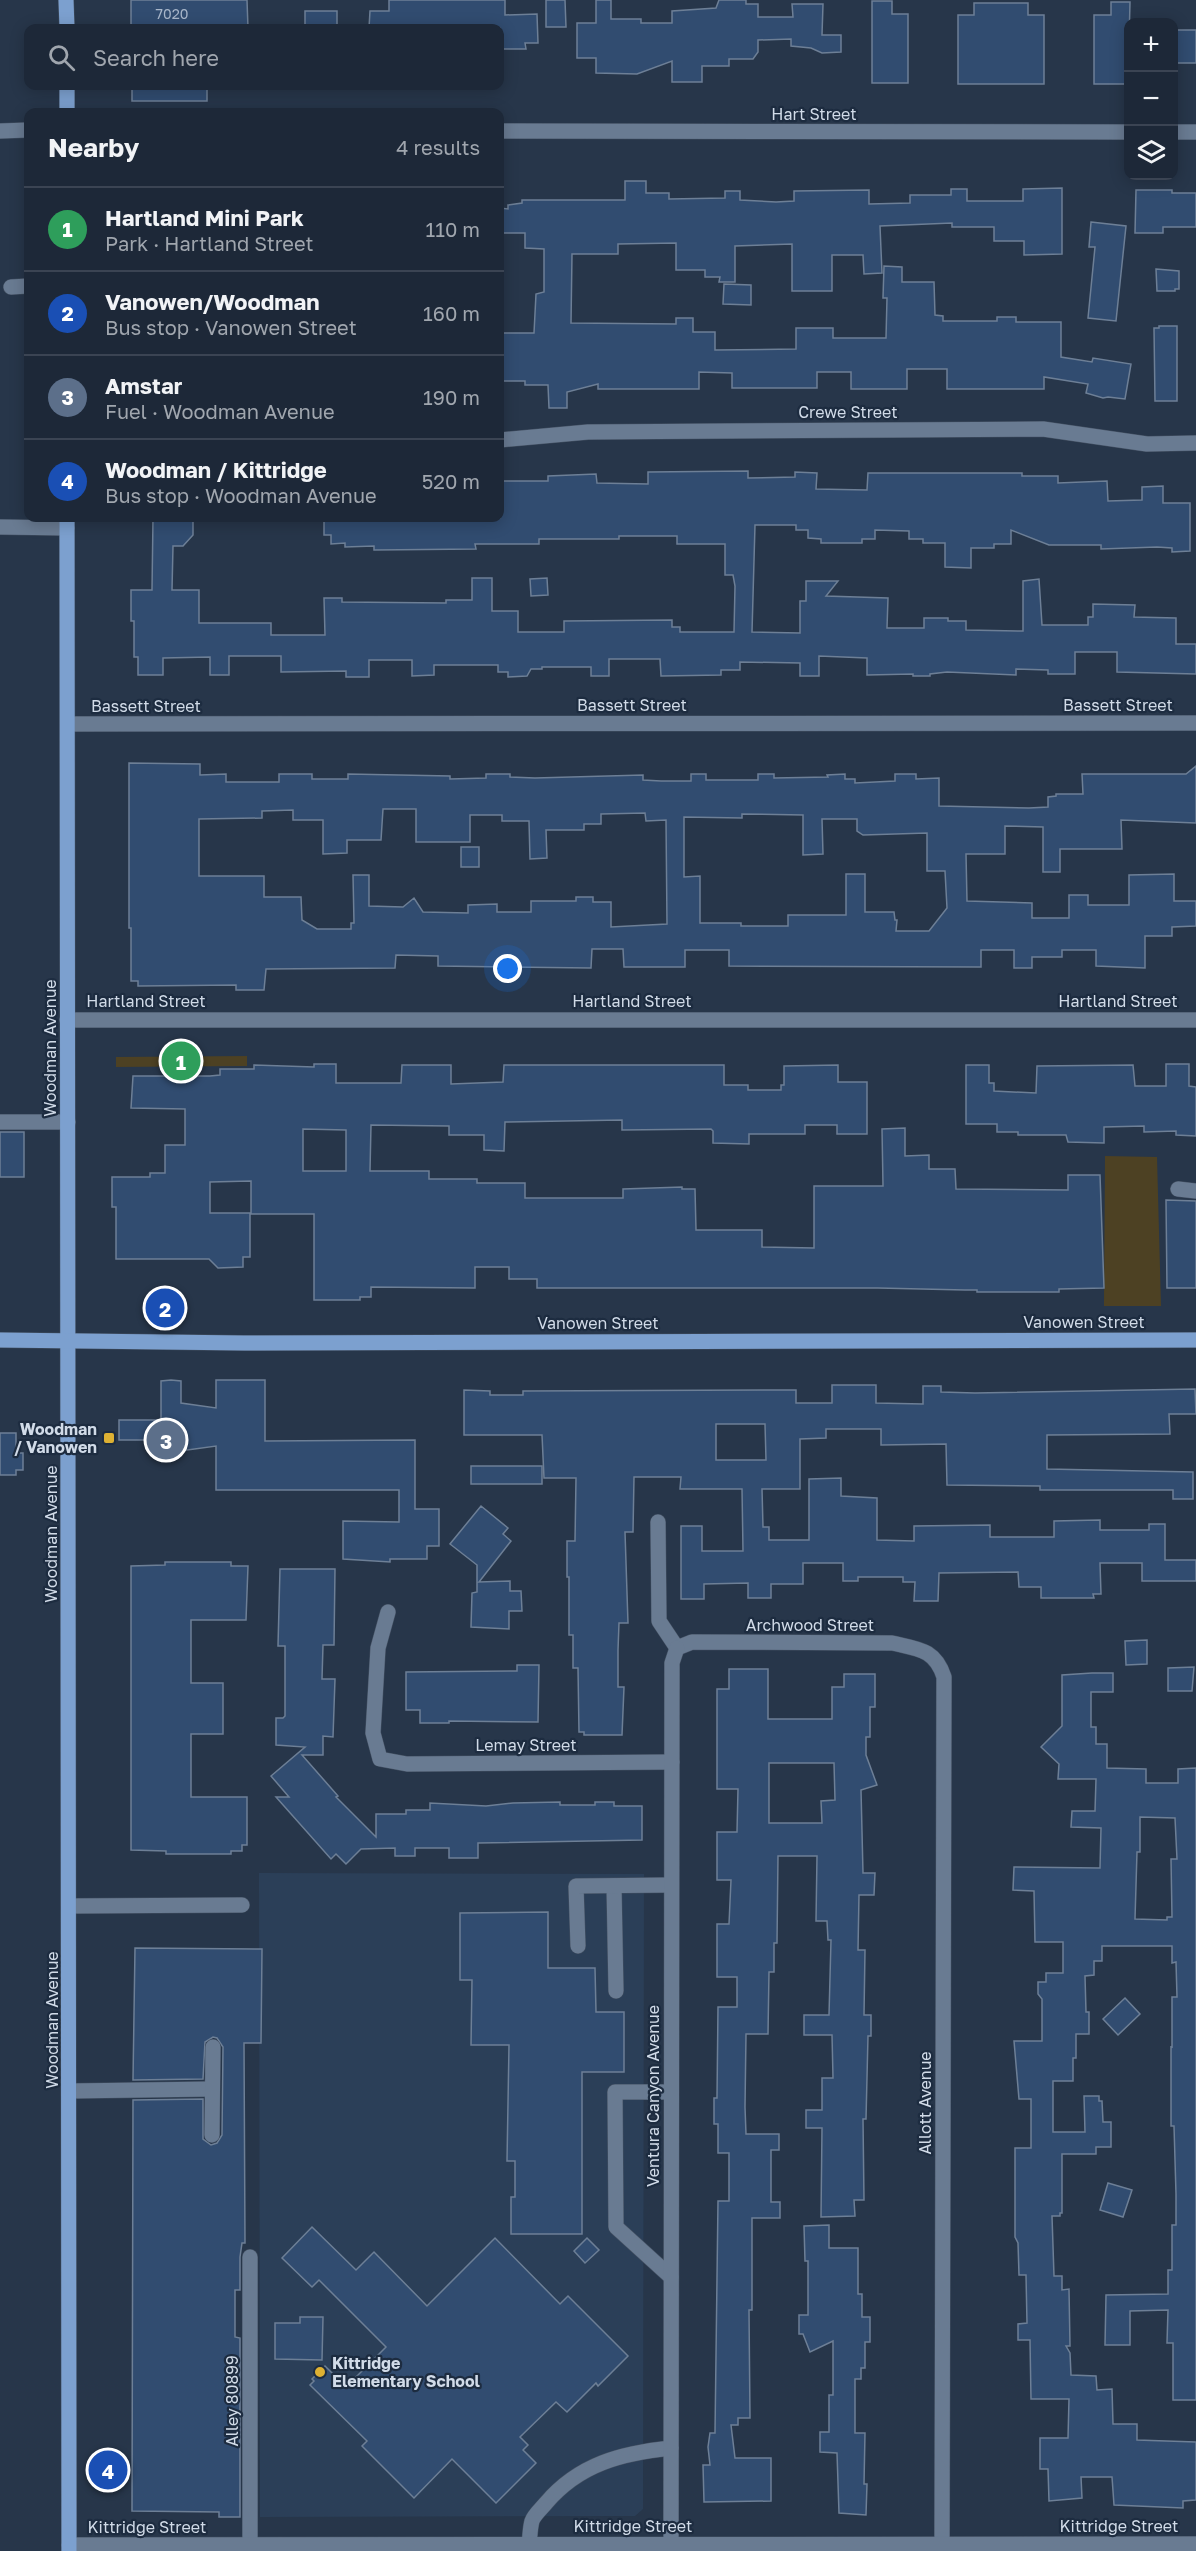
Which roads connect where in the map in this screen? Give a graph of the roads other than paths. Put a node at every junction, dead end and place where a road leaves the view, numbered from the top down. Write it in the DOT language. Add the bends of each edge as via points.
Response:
graph roads {
  1 [pos="66,0"];
  2 [pos="67,24"];
  3 [pos="67,90"];
  4 [pos="67,108"];
  5 [pos="24,130"];
  6 [pos="0,131"];
  7 [pos="504,131"];
  8 [pos="1124,132"];
  9 [pos="1178,132"];
  10 [pos="1196,132"];
  11 [pos="24,286"];
  12 [pos="11,287"];
  13 [pos="504,440"];
  14 [pos="1196,443"];
  15 [pos="0,519"];
  16 [pos="24,520"];
  17 [pos="67,522"];
  18 [pos="0,527"];
  19 [pos="1196,723"];
  20 [pos="68,724"];
  21 [pos="67,1020"];
  22 [pos="1196,1020"];
  23 [pos="0,1122"];
  24 [pos="68,1122"];
  25 [pos="1178,1189"];
  26 [pos="1196,1191"];
  27 [pos="0,1340"];
  28 [pos="69,1340"];
  29 [pos="1196,1340"];
  30 [pos="658,1522"];
  31 [pos="388,1612"];
  32 [pos="677,1648"];
  33 [pos="939,1662"];
  34 [pos="672,1762"];
  35 [pos="671,1885"];
  36 [pos="614,1886"];
  37 [pos="242,1905"];
  38 [pos="69,1906"];
  39 [pos="578,1946"];
  40 [pos="616,1991"];
  41 [pos="213,2047"];
  42 [pos="212,2089"];
  43 [pos="70,2091"];
  44 [pos="670,2092"];
  45 [pos="212,2135"];
  46 [pos="250,2257"];
  47 [pos="671,2277"];
  48 [pos="670,2448"];
  49 [pos="529,2544"];
  50 [pos="671,2544"];
  51 [pos="942,2544"];
  52 [pos="1196,2544"];
  53 [pos="250,2545"];
  54 [pos="69,2548"];
  55 [pos="371,2548"];
  1 -- 2 [label="main road"];
  3 -- 4 [label="main road"];
  5 -- 6 [label="street"];
  7 -- 8 [label="street, Hart Street"];
  9 -- 10 [label="street"];
  11 -- 12 [label="street"];
  13 -- 14 [label="street, Crewe Street" via="588,432 1043,429 1147,444"];
  15 -- 16 [label="street"];
  17 -- 18 [label="street"];
  17 -- 20 [label="main road, Woodman Avenue"];
  19 -- 20 [label="street, Bassett Street"];
  20 -- 21 [label="main road, Woodman Avenue"];
  21 -- 22 [label="street, Hartland Street"];
  21 -- 24 [label="main road, Woodman Avenue"];
  23 -- 24 [label="street"];
  24 -- 28 [label="main road, Woodman Avenue"];
  25 -- 26 [label="street"];
  27 -- 28 [label="main road, Vanowen Street"];
  28 -- 29 [label="main road, Vanowen Street"];
  28 -- 38 [label="main road, Woodman Avenue"];
  30 -- 32 [label="street" via="659,1621"];
  31 -- 34 [label="street, Lemay Street" via="378,1648 373,1733 380,1759 407,1764"];
  32 -- 33 [label="street, Archwood Street" via="692,1642 892,1643 923,1650"];
  32 -- 34 [label="street, Ventura Canyon Avenue" via="672,1664"];
  33 -- 51 [label="street, Allott Avenue" via="944,1677"];
  34 -- 35 [label="street, Ventura Canyon Avenue"];
  35 -- 36 [label="street"];
  35 -- 44 [label="street, Ventura Canyon Avenue"];
  36 -- 39 [label="street" via="576,1886"];
  36 -- 40 [label="street"];
  37 -- 38 [label="street"];
  38 -- 43 [label="main road, Woodman Avenue"];
  41 -- 42 [label="street"];
  42 -- 43 [label="street"];
  42 -- 45 [label="street"];
  43 -- 54 [label="main road, Woodman Avenue"];
  44 -- 47 [label="street, Ventura Canyon Avenue"];
  44 -- 47 [label="street" via="615,2092 615,2103 616,2227"];
  46 -- 53 [label="street, Alley 80899"];
  47 -- 48 [label="street, Ventura Canyon Avenue"];
  48 -- 49 [label="street" via="608,2459 579,2472 532,2519"];
  48 -- 50 [label="street, Ventura Canyon Avenue"];
  49 -- 50 [label="street, Kittridge Street"];
  49 -- 55 [label="street, Kittridge Street"];
  50 -- 51 [label="street, Kittridge Street"];
  51 -- 52 [label="street, Kittridge Street"];
  53 -- 54 [label="street, Kittridge Street"];
  53 -- 55 [label="street, Kittridge Street"];
}
